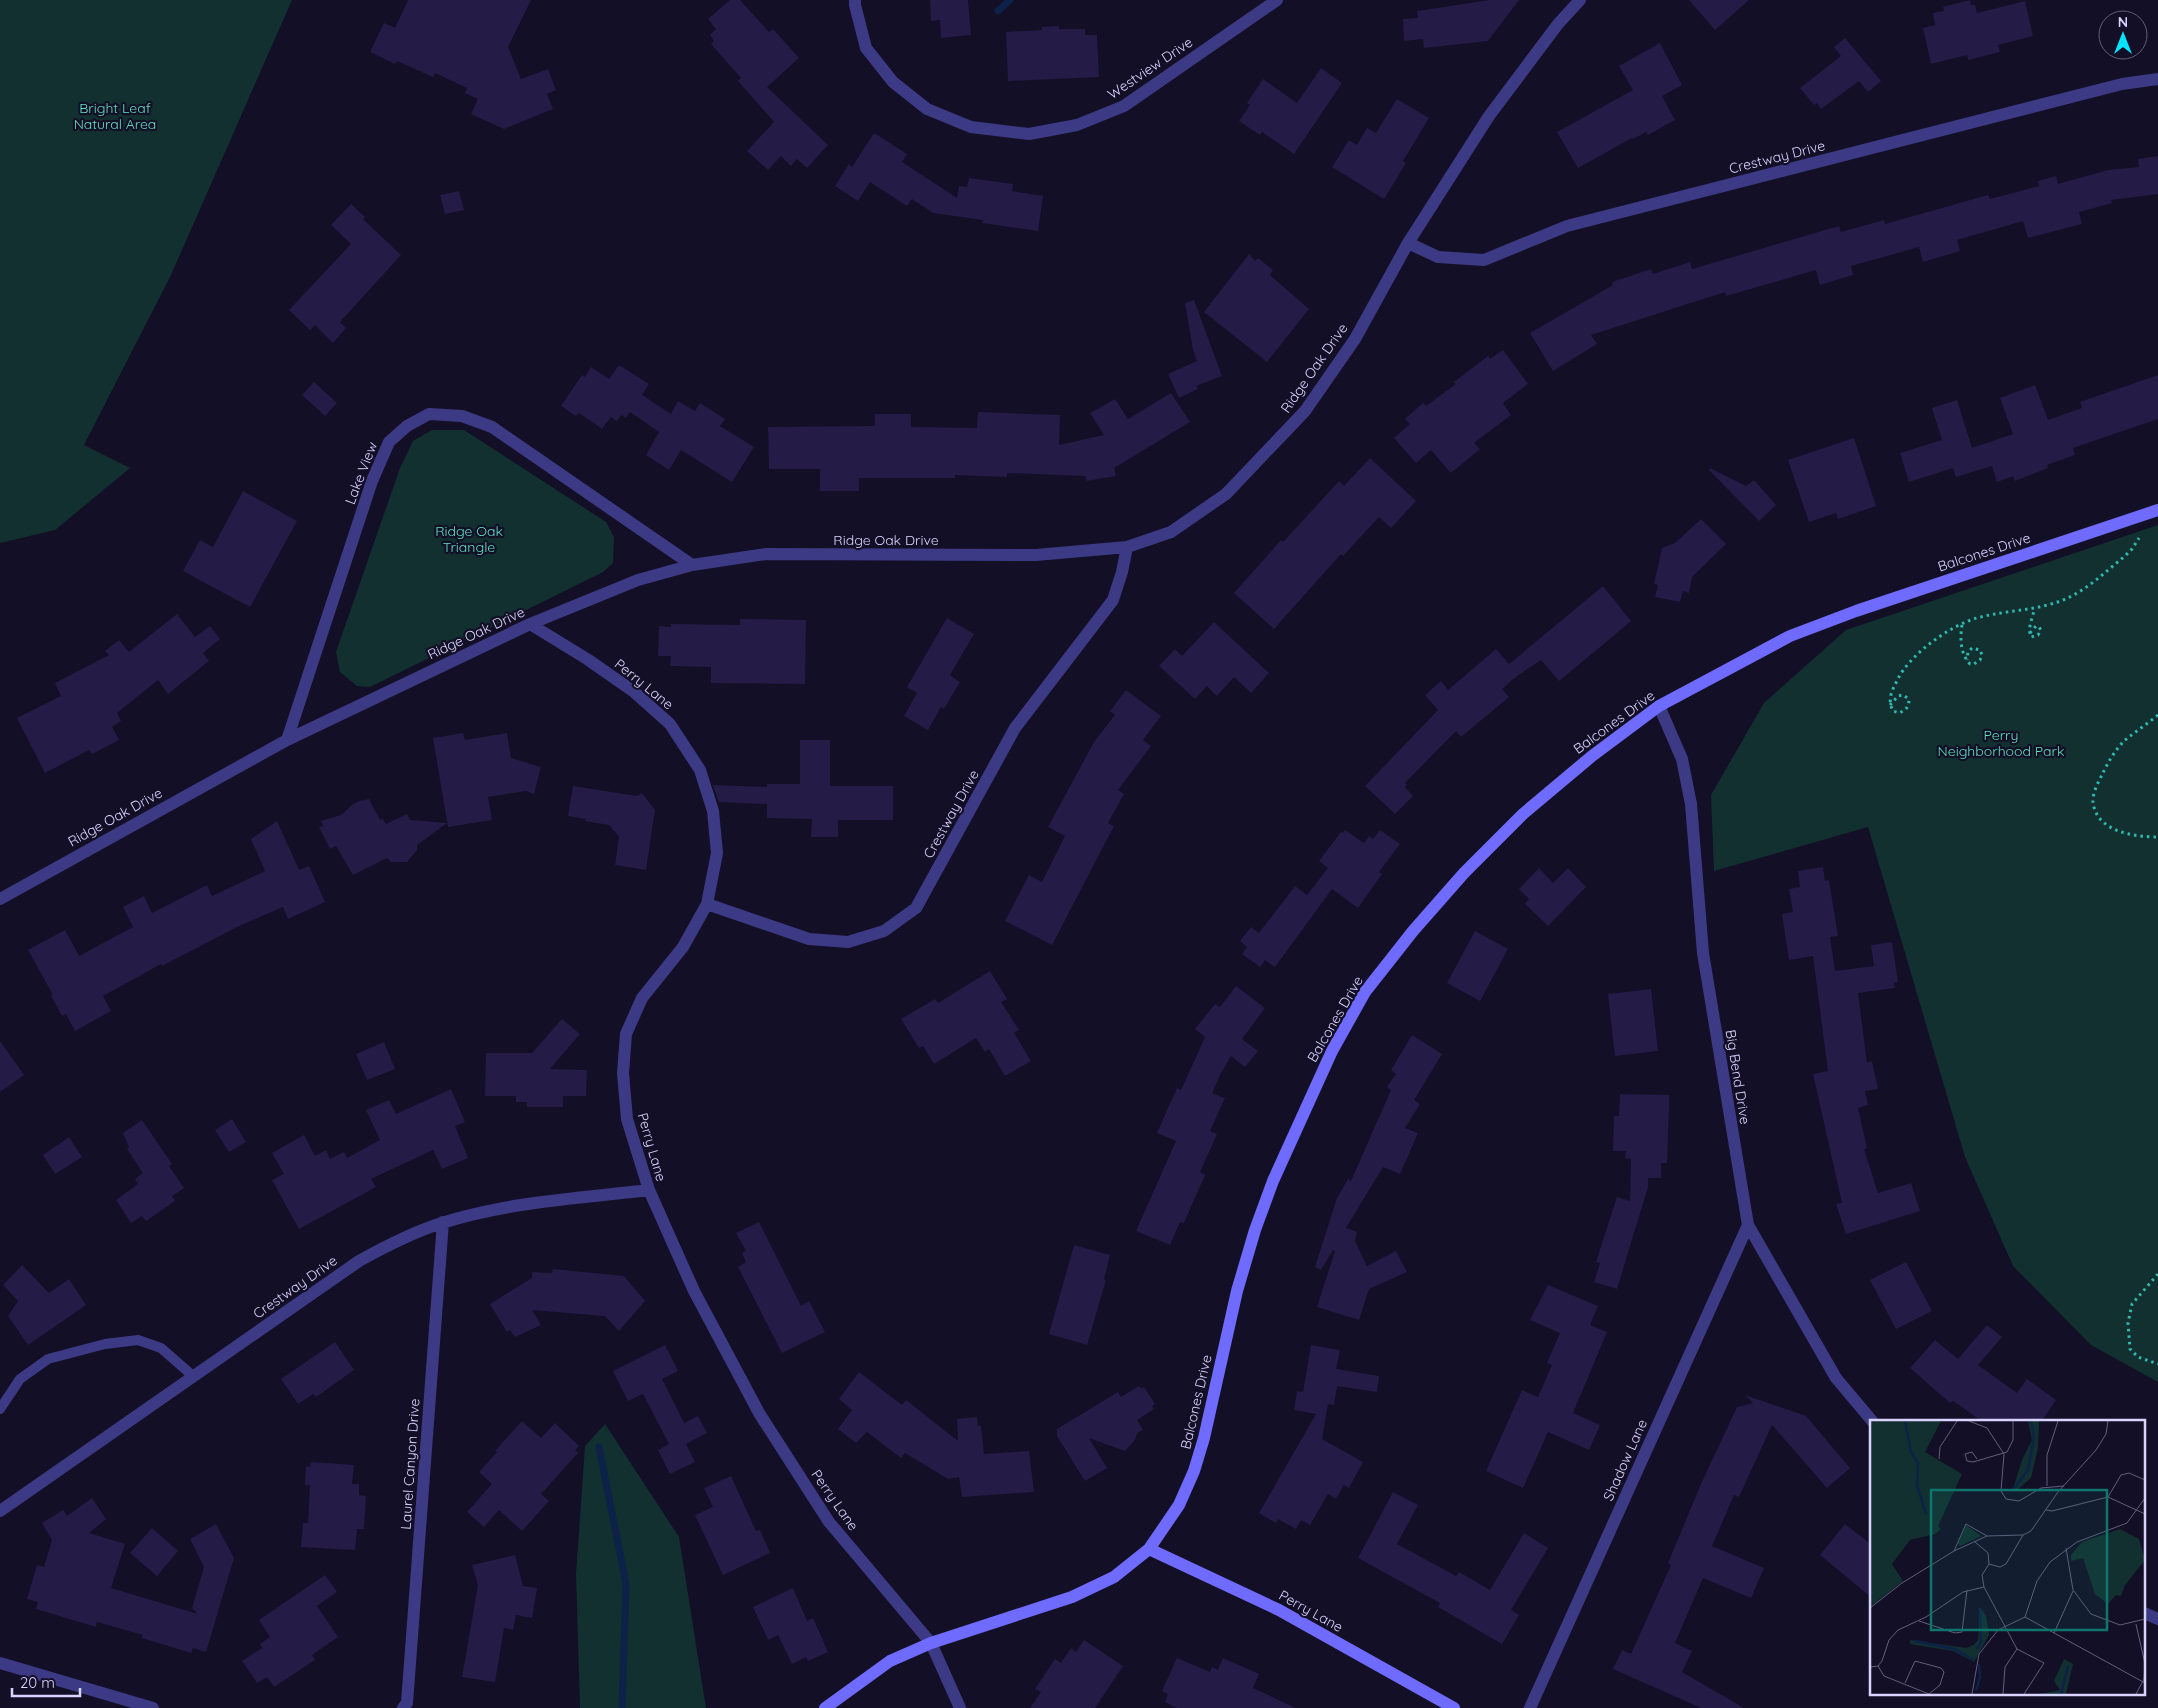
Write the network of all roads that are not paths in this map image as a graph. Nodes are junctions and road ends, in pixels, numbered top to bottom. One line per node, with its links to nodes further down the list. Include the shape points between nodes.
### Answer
1 (855, 0): 2 (street, Westview Drive, via 866,48 893,82 927,109 971,127 1029,134 1078,125 1124,106)
2 (1277, 0)
3 (1580, 0): 5 (street, Ridge Oak Drive, via 1489,116)
4 (2158, 79): 5 (street, Crestway Drive, via 2122,84 1567,226 1484,260 1438,257)
5 (1408, 242): 7 (street, Ridge Oak Drive, via 1355,339 1305,411 1226,494 1171,532)
6 (2158, 510): 10 (street, Balcones Drive, via 1856,610 1790,636)
7 (1127, 547): 8 (street, Ridge Oak Drive, via 1036,555 766,554); 13 (street, Crestway Drive, via 1113,600 1015,728 916,908 884,931 848,942 809,939)
8 (692, 565): 9 (street, Ridge Oak Drive, via 638,580); 11 (street, Lake View, via 492,427 462,416 429,414 407,426 385,450)
9 (530, 624): 11 (street, Ridge Oak Drive); 13 (street, Perry Lane, via 633,691 670,724 700,770 713,811 717,853)
10 (1659, 706): 16 (street, Big Bend Drive, via 1682,760 1691,804 1703,953); 21 (street, Balcones Drive, via 1592,756 1523,814 1464,873 1365,992 1332,1051 1273,1181 1237,1291 1194,1471 1179,1505)
11 (287, 740): 12 (street, Ridge Oak Drive)
12 (0, 899)
13 (707, 904): 14 (street, Perry Lane, via 683,947 642,998 626,1034 622,1073 627,1118)
14 (649, 1190): 15 (street, Crestway Drive, via 502,1208); 24 (street, Perry Lane, via 694,1291 759,1413 830,1522)
15 (443, 1222): 17 (street, Crestway Drive, via 398,1240 359,1261); 27 (street, Laurel Canyon Drive, via 407,1703)
16 (1748, 1225): 19 (street, Big Bend Drive, via 1836,1378); 31 (street, Shadow Lane)
17 (193, 1376): 18 (lane, via 162,1348 138,1340 105,1344 48,1359 20,1380); 20 (street, Crestway Drive)
18 (0, 1409)
19 (1871, 1420)
20 (0, 1511)
21 (1149, 1549): 24 (street, Balcones Drive, via 1114,1577 1072,1597); 30 (street, Perry Lane, via 1279,1610)
22 (2146, 1614): 23 (street)
23 (2158, 1619)
24 (931, 1643): 28 (street, Balcones Drive, via 887,1663); 29 (street, Perry Lane)
25 (0, 1663): 26 (street)
26 (153, 1708)
27 (404, 1708)
28 (825, 1708)
29 (960, 1708)
30 (1454, 1708)
31 (1530, 1708)

